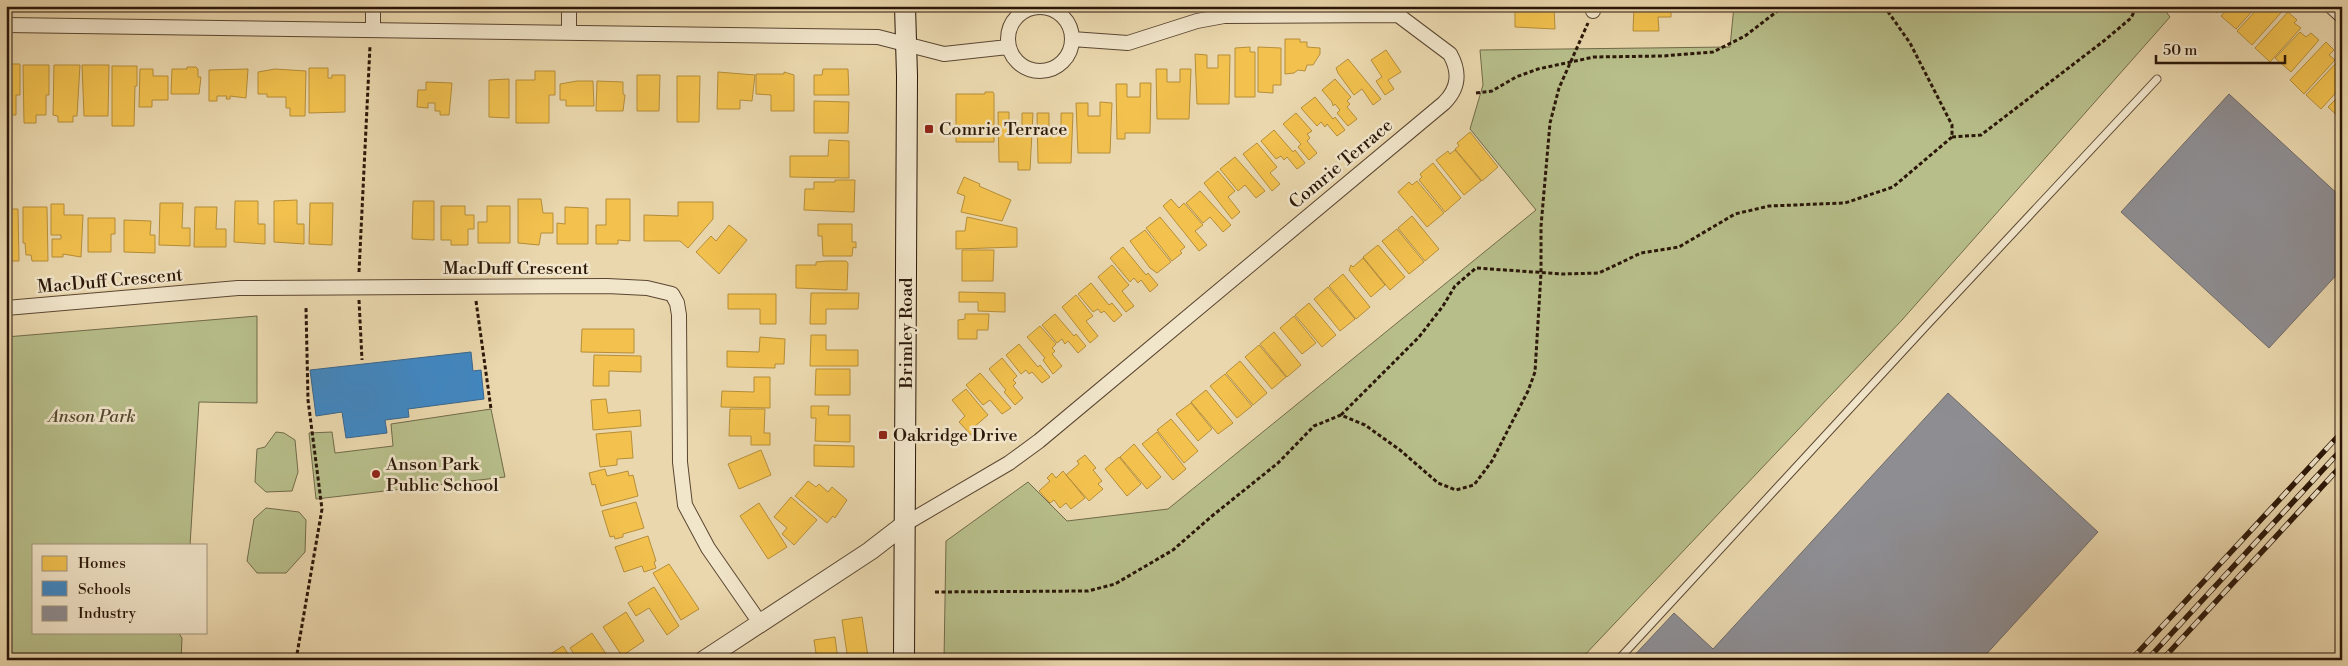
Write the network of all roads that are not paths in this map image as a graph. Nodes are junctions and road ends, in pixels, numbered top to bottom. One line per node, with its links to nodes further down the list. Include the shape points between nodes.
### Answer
1 (373, 6): 7 (street)
2 (569, 6): 8 (street)
3 (905, 6): 10 (main road, Brimley Road)
4 (2331, 6): 5 (street)
5 (2342, 16)
6 (6, 25): 7 (street)
7 (373, 29): 8 (street)
8 (569, 33): 10 (street, via 878,37)
9 (1072, 39): 11 (street, via 1064,61 1043,72 1021,66 1012,58); 11 (street, via 1064,17 1054,9 1042,6 1019,14 1011,23 1007,34); 14 (street, Comrie Terrace, via 1128,43 1197,20 1224,16 1398,15 1450,54 1457,77 1454,91 1444,103 1040,441 1009,463)
10 (906, 45): 11 (street, via 944,54); 14 (main road, Brimley Road)
11 (1008, 47)
12 (2158, 79): 18 (lane)
13 (6, 308): 15 (street, MacDuff Crescent, via 238,288 607,286 647,288 672,294 679,315 680,462 685,505 705,542)
14 (904, 524): 15 (street, via 870,551); 17 (main road, Brimley Road)
15 (760, 623): 16 (street)
16 (704, 660)
17 (904, 660)
18 (1618, 660)

